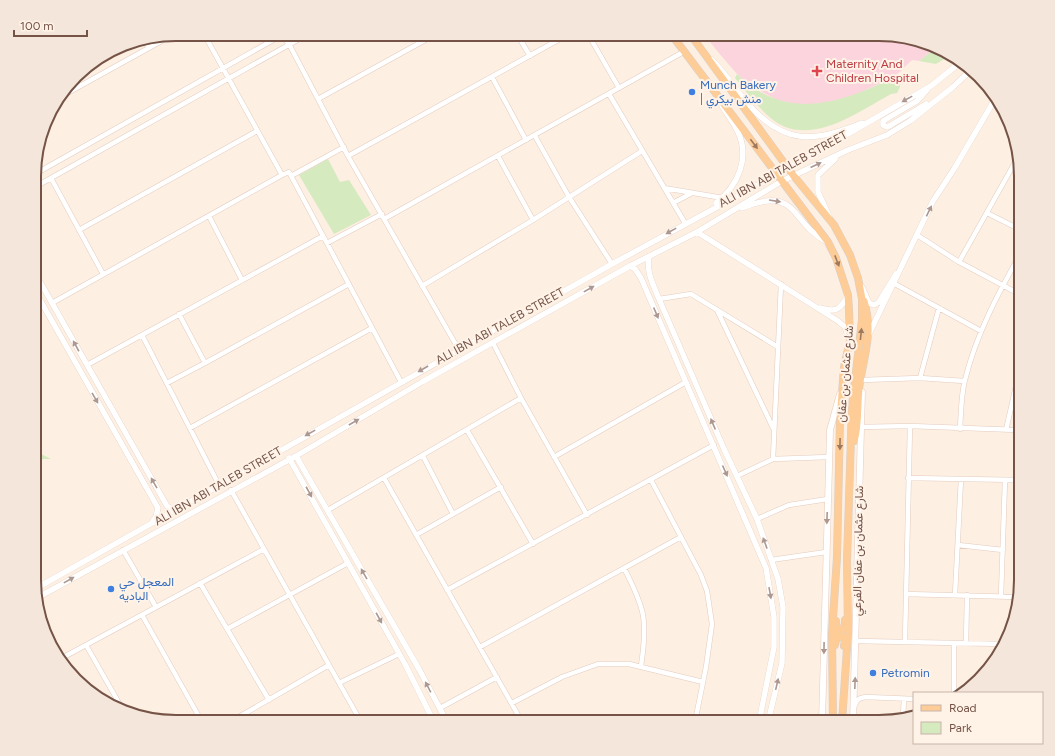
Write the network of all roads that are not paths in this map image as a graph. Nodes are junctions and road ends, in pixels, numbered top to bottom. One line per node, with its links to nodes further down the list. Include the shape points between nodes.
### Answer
1 (208, 41): 19 (street)
2 (271, 41): 19 (street)
3 (287, 41): 12 (street)
4 (295, 41): 12 (street)
5 (423, 41): 28 (street)
6 (521, 41): 17 (street)
7 (556, 41): 17 (street)
8 (592, 41): 25 (street)
9 (677, 41): 15 (main road, شارع عثمان بن عفان)
10 (696, 41): 16 (main road, شارع عثمان بن عفان)
11 (159, 42): 14 (street)
12 (289, 44): 21 (street); 28 (street)
13 (147, 45): 14 (street)
14 (149, 48): 26 (street)
15 (685, 51): 25 (street); 43 (main road, شارع عثمان بن عفان, one-way to 43); 52 (street, via 710,85 738,130 741,141 741,169 736,182)
16 (706, 54): 30 (street, via 765,121 798,137 818,137 840,132); 40 (main road, شارع عثمان بن عفان)
17 (530, 56): 22 (street)
18 (956, 66): 23 (street, ALI IBN ABI TALEB STREET)
19 (223, 68): 21 (street); 41 (street)
20 (967, 74): 24 (street)
21 (228, 78): 31 (street); 46 (street)
22 (492, 78): 33 (street); 37 (street)
23 (931, 86): 24 (street, via 917,100 883,121 883,124 887,127 891,125); 30 (street, ALI IBN ABI TALEB STREET, one-way to 30)
24 (953, 87): 35 (street, via 910,121 887,135)
25 (619, 88): 27 (street)
26 (72, 91)
27 (609, 94): 32 (street); 36 (street)
28 (318, 99): 34 (street)
29 (992, 103): 66 (street, one-way to 29)
30 (882, 114): 40 (street, ALI IBN ABI TALEB STREET)
31 (257, 131): 42 (street); 64 (street)
32 (535, 136): 33 (street); 51 (street)
33 (526, 140): 38 (street)
34 (344, 147): 37 (street); 45 (street)
35 (848, 150): 44 (street, one-way to 35); 62 (street, via 818,175 818,192)
36 (642, 151): 49 (street); 51 (street)
37 (348, 156): 56 (street)
38 (498, 156): 59 (street); 60 (street)
39 (1014, 165): 55 (street)
40 (789, 168): 43 (street, ALI IBN ABI TALEB STREET); 44 (main road, شارع عثمان بن عفان)
41 (41, 170)
42 (282, 175): 45 (street, via 289,172); 58 (street)
43 (777, 175): 47 (main road, شارع عثمان بن عفان); 54 (street, ALI IBN ABI TALEB STREET)
44 (793, 175): 47 (street); 62 (main road, شارع عثمان بن عفان)
45 (291, 176): 67 (street)
46 (51, 178): 48 (street); 64 (street)
47 (782, 181): 57 (street); 68 (main road, شارع عثمان بن عفان)
48 (41, 184)
49 (664, 188): 50 (street); 53 (street)
50 (692, 192): 52 (street); 53 (street)
51 (569, 197): 60 (street); 73 (street)
52 (723, 198): 54 (street)
53 (673, 203): 61 (street)
54 (707, 211): 61 (street, ALI IBN ABI TALEB STREET)
55 (987, 213): 63 (street); 72 (street)
56 (382, 214): 59 (street); 69 (street)
57 (725, 215): 65 (street, ALI IBN ABI TALEB STREET); 68 (street, one-way to 68, via 767,200 780,202 793,208 818,237)
58 (209, 216): 76 (street); 80 (street)
59 (384, 219): 86 (street)
60 (533, 220): 86 (street)
61 (685, 223): 73 (street, ALI IBN ABI TALEB STREET, one-way to 73)
62 (834, 225): 79 (main road, شارع عثمان بن عفان, via 850,255)
63 (1014, 226)
64 (79, 230): 76 (street)
65 (696, 232): 70 (street, ALI IBN ABI TALEB STREET); 83 (street)
66 (917, 235): 71 (street); 72 (street)
67 (323, 236): 69 (street); 80 (street)
68 (828, 242): 88 (main road, شارع عثمان بن عفان, one-way to 88)
69 (327, 243): 82 (street)
70 (649, 256): 75 (street, ALI IBN ABI TALEB STREET); 77 (street)
71 (905, 259): 79 (street, via 879,302 874,305 869,303); 84 (street)
72 (959, 262): 85 (street)
73 (612, 264): 103 (street, ALI IBN ABI TALEB STREET)
74 (1014, 265): 85 (street)
75 (630, 266): 78 (street); 101 (street, ALI IBN ABI TALEB STREET, one-way to 75)
76 (103, 274): 91 (street)
77 (649, 274): 78 (street, via 644,274); 89 (street)
78 (641, 278): 110 (street, one-way to 110)
79 (858, 278): 98 (main road, via 868,315); 124 (main road, شارع عثمان بن عفان, one-way to 79, via 853,386 861,335 862,300)
80 (242, 280): 95 (street)
81 (41, 284): 91 (street)
82 (349, 284): 96 (street); 104 (street)
83 (781, 284): 92 (street); 102 (street)
84 (895, 284): 93 (street); 98 (street)
85 (1002, 285): 87 (street); 97 (street)
86 (422, 286): 103 (street)
87 (1014, 291)
88 (848, 295): 92 (street, via 841,307 834,310); 100 (main road, شارع عثمان بن عفان)
89 (659, 299): 94 (street, via 691,294); 131 (street, one-way to 89)
90 (41, 302): 147 (street, one-way to 147, via 158,508)
91 (52, 303): 105 (street, one-way to 91)
92 (811, 305): 100 (street, via 845,327)
93 (939, 308): 97 (street); 106 (street)
94 (717, 310): 102 (street); 122 (street)
95 (180, 314): 99 (street); 104 (street)
96 (372, 328): 109 (street); 117 (street)
97 (981, 331): 108 (street)
98 (869, 334): 107 (main road)
99 (142, 335): 105 (street); 111 (street)
100 (850, 340): 112 (main road, شارع عثمان بن عفان)
101 (493, 343): 114 (street); 125 (street, ALI IBN ABI TALEB STREET, one-way to 101)
102 (778, 347): 122 (street)
103 (459, 350): 109 (street, ALI IBN ABI TALEB STREET, one-way to 109)
104 (205, 363): 111 (street)
105 (87, 365): 142 (street, one-way to 105, via 172,509 167,506)
106 (920, 378): 107 (street); 108 (street)
107 (862, 380): 116 (main road, شارع عثمان بن عفان الفرعي); 124 (main road, via 857,430)
108 (964, 381): 118 (street)
109 (401, 382): 138 (street, ALI IBN ABI TALEB STREET, one-way to 138)
110 (686, 382): 123 (street); 127 (street)
111 (167, 383): 117 (street)
112 (843, 383): 128 (main road, via 830,430); 156 (main road, شارع عثمان بن عفان, one-way to 156)
113 (1014, 395): 120 (street)
114 (521, 398): 119 (street); 127 (street)
115 (910, 426): 116 (street); 118 (street); 133 (street)
116 (861, 427): 174 (main road, شارع عثمان بن عفان الفرعي)
117 (190, 428): 138 (street)
118 (960, 429): 120 (street)
119 (467, 430): 126 (street); 139 (street)
120 (1006, 430): 121 (street)
121 (1014, 430)
122 (774, 431): 130 (street)
123 (714, 445): 135 (street); 206 (street, one-way to 206, via 766,568 774,617 774,647)
124 (851, 451): 158 (main road, شارع عثمان بن عفان)
125 (296, 456): 129 (street, ALI IBN ABI TALEB STREET); 143 (street)
126 (423, 456): 132 (street); 144 (street)
127 (554, 457): 145 (street)
128 (829, 457): 130 (street); 141 (main road)
129 (289, 458): 140 (street, ALI IBN ABI TALEB STREET); 159 (street, one-way to 159)
130 (773, 459): 131 (street)
131 (737, 476): 146 (street)
132 (384, 478): 143 (street); 148 (street)
133 (908, 478): 134 (street); 165 (street)
134 (961, 479): 136 (street); 151 (street)
135 (651, 480): 145 (street); 149 (street)
136 (1005, 480): 137 (street); 154 (street)
137 (1014, 480)
138 (219, 485): 142 (street, ALI IBN ABI TALEB STREET)
139 (501, 487): 144 (street); 150 (street)
140 (231, 490): 152 (street); 153 (street, ALI IBN ABI TALEB STREET)
141 (828, 499): 146 (street, via 789,505); 155 (main road, one-way to 155)
142 (179, 508): 147 (street, ALI IBN ABI TALEB STREET)
143 (328, 510): 196 (street, one-way to 143)
144 (453, 514): 148 (street)
145 (587, 515): 150 (street)
146 (757, 519): 157 (street, one-way to 146)
147 (153, 522): 162 (street, ALI IBN ABI TALEB STREET)
148 (416, 535): 163 (street)
149 (681, 537): 160 (street); 186 (street, via 707,591 712,624)
150 (533, 544): 163 (street)
151 (958, 545): 154 (street); 167 (street)
152 (264, 549): 161 (street); 164 (street)
153 (123, 550): 166 (street, ALI IBN ABI TALEB STREET, one-way to 153); 171 (street)
154 (1003, 550): 169 (street)
155 (826, 552): 157 (street); 208 (main road, one-way to 208)
156 (838, 557): 158 (main road, via 836,624 837,630 840,631 846,626); 195 (main road, شارع عثمان بن عفان, via 832,633)
157 (771, 560): 207 (street, one-way to 157, via 782,663 783,626 783,607 778,579)
158 (847, 560): 189 (main road, شارع عثمان بن عفان, via 848,633)
159 (348, 563): 164 (street); 181 (street, one-way to 181)
160 (624, 568): 180 (street); 184 (street, via 640,600 644,616)
161 (200, 583): 171 (street); 173 (street)
162 (41, 586)
163 (447, 590): 180 (street)
164 (289, 594): 173 (street); 183 (street)
165 (906, 594): 167 (street); 175 (street)
166 (42, 595)
167 (955, 595): 168 (street)
168 (967, 595): 169 (street); 177 (street)
169 (1001, 596): 170 (street)
170 (1013, 597)
171 (156, 607): 172 (street)
172 (142, 615): 179 (street); 199 (street)
173 (227, 629): 192 (street)
174 (856, 641): 175 (street); 197 (main road, شارع عثمان بن عفان الفرعي, one-way to 174)
175 (905, 641): 176 (street)
176 (954, 642): 177 (street); 188 (street)
177 (966, 643): 178 (street)
178 (998, 644)
179 (86, 645): 182 (street); 193 (street)
180 (480, 647): 185 (street)
181 (399, 654): 187 (street); 202 (street)
182 (65, 656)
183 (329, 666): 187 (street); 192 (street)
184 (641, 666): 186 (street); 194 (street, via 598,664 562,677)
185 (497, 677): 194 (street); 196 (street)
186 (703, 682): 205 (street)
187 (339, 683): 201 (street)
188 (954, 692)
189 (843, 694): 195 (main road, via 845,640 839,635 835,641); 210 (main road, شارع عثمان بن عفان)
190 (904, 699): 191 (street); 197 (street, via 860,698 856,700); 198 (street)
191 (913, 699)
192 (269, 700): 200 (street)
193 (117, 702)
194 (512, 703): 204 (street)
195 (833, 705): 209 (main road, شارع عثمان بن عفان)
196 (440, 708): 203 (street)
197 (854, 713)
198 (903, 713)
199 (198, 715)
200 (242, 715)
201 (357, 715)
202 (430, 715)
203 (444, 715)
204 (518, 715)
205 (696, 715)
206 (760, 715)
207 (770, 715)
208 (823, 715)
209 (833, 715)
210 (843, 715)

